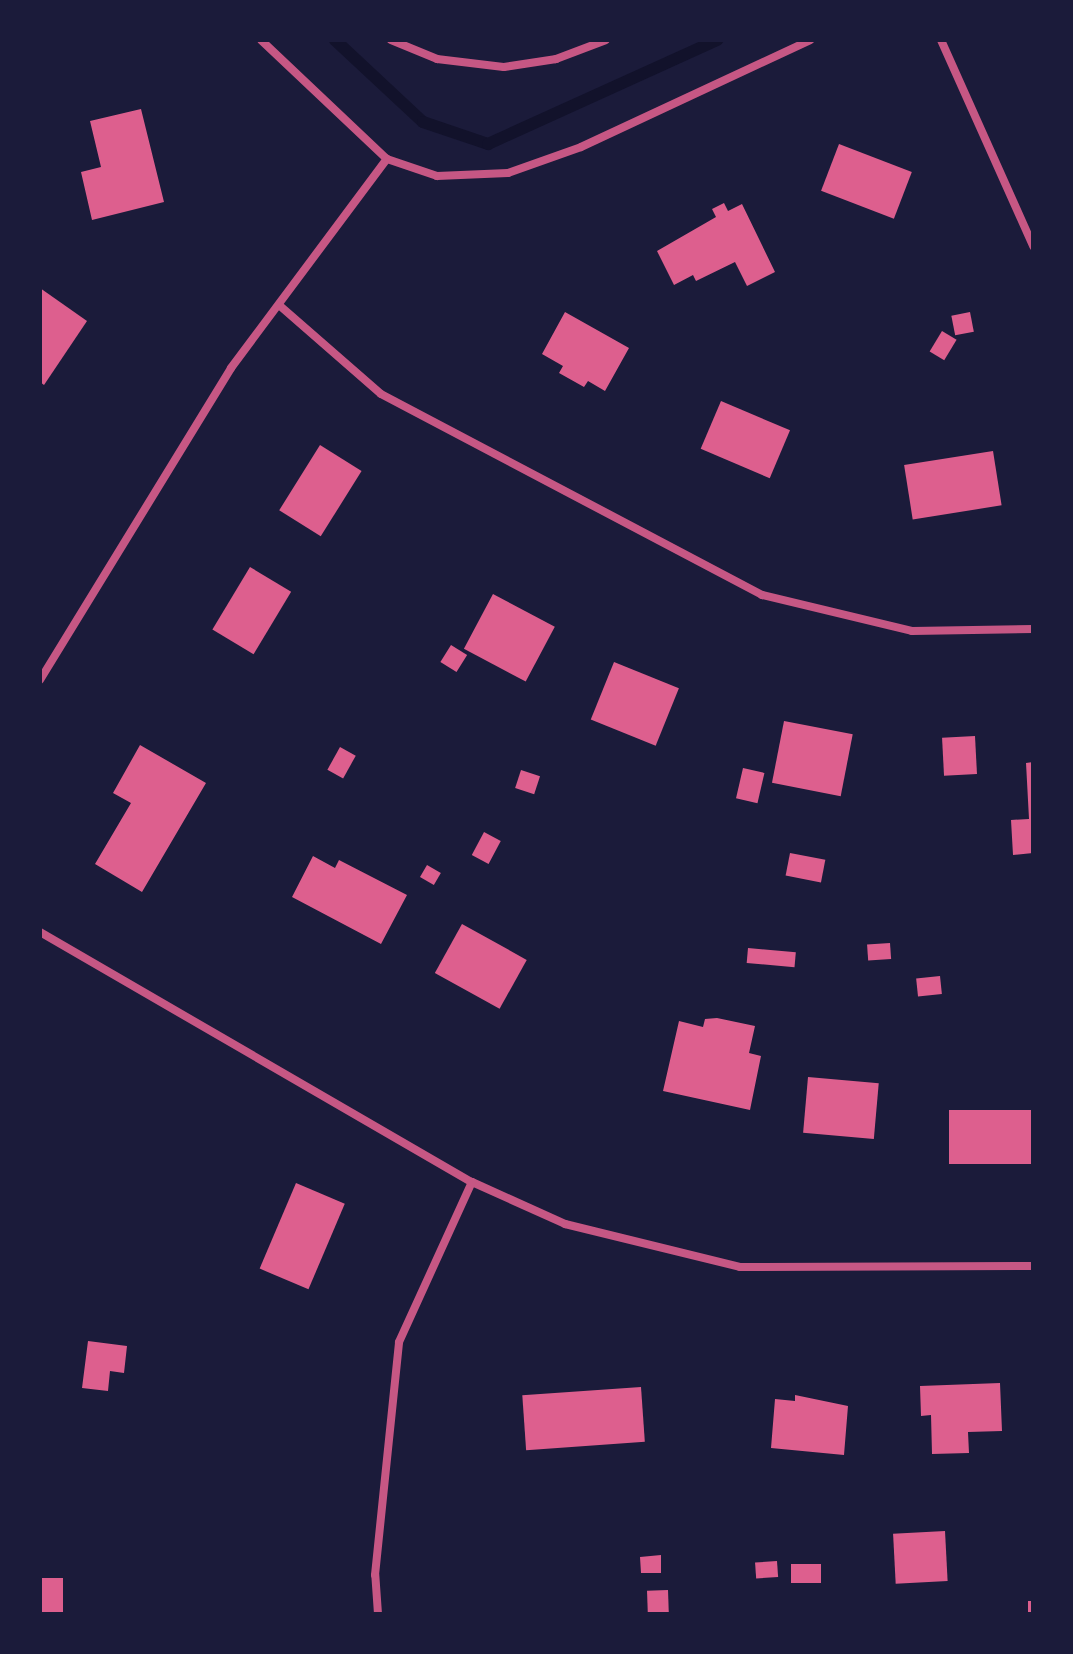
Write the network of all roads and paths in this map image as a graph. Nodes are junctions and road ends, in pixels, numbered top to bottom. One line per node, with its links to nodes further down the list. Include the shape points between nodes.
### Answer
1 (261, 40): 6 (street)
2 (391, 40): 3 (street, via 437,59 504,67 556,59)
3 (606, 40)
4 (810, 40): 6 (street, via 581,147 508,173 437,176)
5 (941, 40): 7 (street)
6 (387, 159): 8 (street)
7 (1033, 246)
8 (279, 305): 9 (street, via 381,394 762,595 912,631); 10 (street, via 231,368)
9 (1033, 629)
10 (40, 680)
11 (40, 932): 12 (street)
12 (472, 1182): 13 (street, via 565,1224 740,1267); 14 (street, via 399,1342 375,1575)
13 (1033, 1266)
14 (378, 1614)

